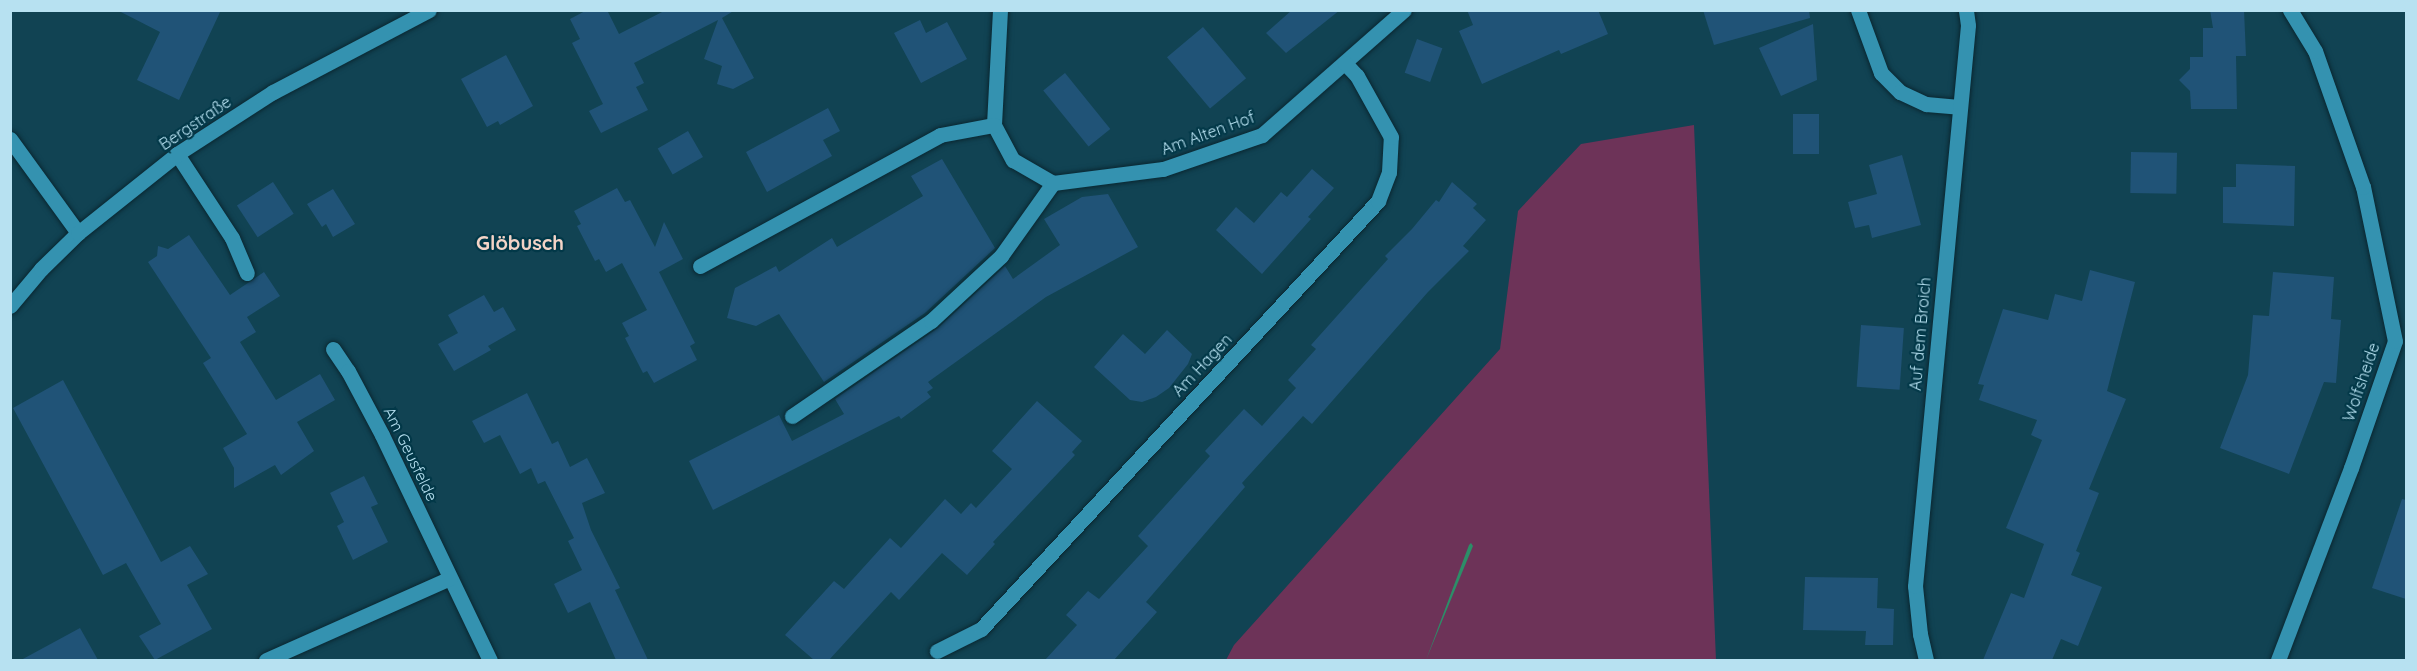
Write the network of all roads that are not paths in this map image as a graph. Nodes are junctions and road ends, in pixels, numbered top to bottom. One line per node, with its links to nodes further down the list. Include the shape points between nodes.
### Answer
1 (429, 10): 11 (street, Bergstraße, via 273,92)
2 (1000, 10): 9 (street)
3 (1404, 10): 7 (street, Am Alten Hof)
4 (1858, 10): 8 (street, via 1881,73 1900,92 1926,104)
5 (1966, 10): 8 (street, Auf dem Broich, via 1968,25)
6 (2290, 10): 24 (street, Wolfsheide, via 2315,51 2363,188 2395,340 2351,468)
7 (1345, 63): 12 (street, Am Alten Hof, via 1262,135 1163,169); 20 (street, Am Hagen, via 1357,76 1391,137 1389,172 1378,201 981,629)
8 (1959, 107): 23 (street, Auf dem Broich, via 1915,586)
9 (994, 125): 12 (street, via 1013,160); 14 (street, via 940,135)
10 (10, 139): 13 (street)
11 (177, 154): 13 (street, Bergstraße); 15 (street, via 232,238)
12 (1053, 183): 18 (street, via 1001,256 931,321)
13 (78, 233): 16 (street, Bergstraße)
14 (700, 266)
15 (247, 273)
16 (10, 306)
17 (333, 350): 19 (street, Am Geusfelde, via 348,370 382,435)
18 (792, 416)
19 (450, 578): 21 (street); 22 (street, Am Geusfelde)
20 (937, 651)
21 (266, 660)
22 (490, 660)
23 (1926, 660)
24 (2277, 660)

